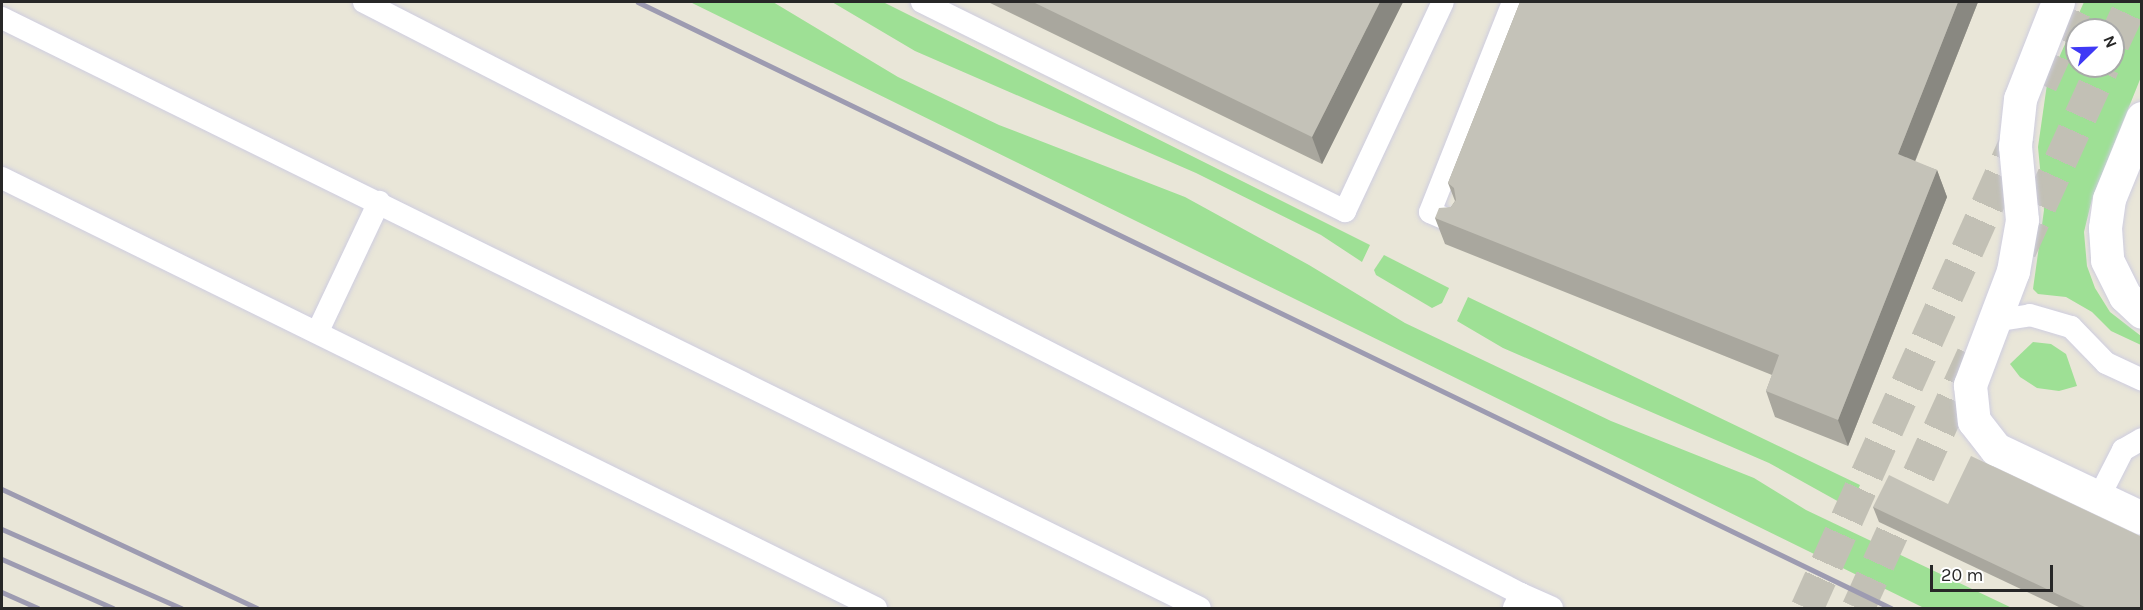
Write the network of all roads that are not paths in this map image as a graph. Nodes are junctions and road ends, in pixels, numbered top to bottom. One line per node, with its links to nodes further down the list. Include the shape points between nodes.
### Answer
1 (364, 2): 18 (lane)
2 (922, 2): 3 (lane, via 1345,211)
3 (1443, 2)
4 (1513, 2): 10 (lane, via 1430,213)
5 (2058, 2): 12 (street, via 2020,99 2015,146 2022,220 2013,271)
6 (2, 18): 9 (lane)
7 (2138, 139): 11 (street, via 2109,199 2105,228 2107,260 2125,296)
8 (2, 178): 13 (lane)
9 (379, 202): 13 (lane); 20 (lane)
10 (1453, 222)
11 (2142, 312)
12 (1994, 321): 14 (lane, via 2030,315 2071,327 2106,363); 16 (street, via 1970,385 1974,422 1996,449)
13 (318, 331): 19 (lane)
14 (2142, 380)
15 (2142, 439): 16 (lane, via 2123,450)
16 (2099, 497): 17 (street)
17 (2142, 518)
18 (1517, 601): 21 (lane)
19 (876, 609)
20 (1200, 609)
21 (1552, 609)

